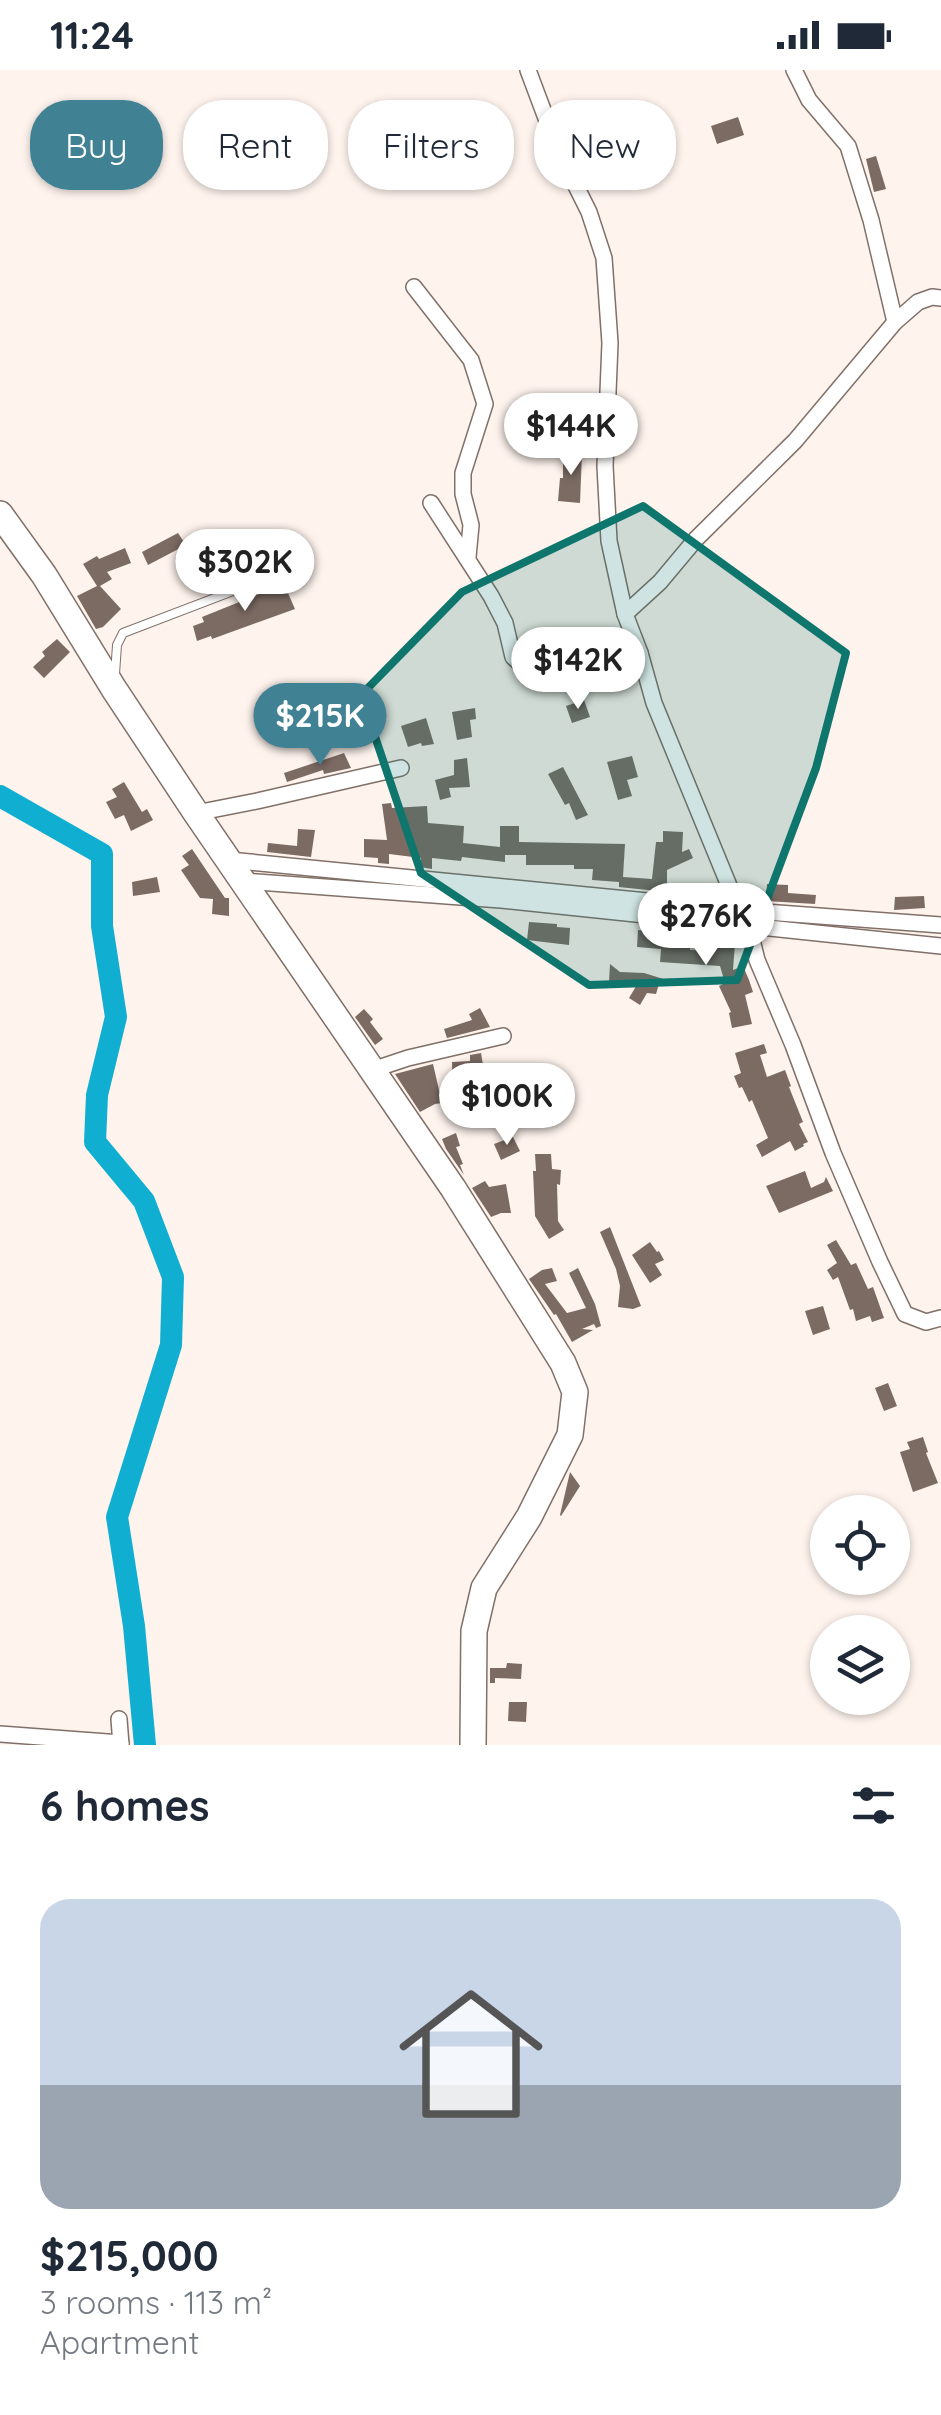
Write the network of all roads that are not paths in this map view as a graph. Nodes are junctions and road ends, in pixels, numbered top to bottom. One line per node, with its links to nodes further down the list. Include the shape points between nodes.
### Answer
1 (528, 70): 10 (street, via 604,258 609,542)
2 (794, 70): 5 (street, via 809,100 848,146)
3 (414, 287): 8 (street, via 471,360 485,404 463,474)
4 (941, 298): 5 (street, via 918,302)
5 (895, 322): 10 (street, via 794,441)
6 (432, 503): 8 (street)
7 (0, 514): 12 (main road)
8 (468, 557): 11 (street, via 504,622 513,657 536,676 564,679)
9 (275, 574): 12 (lane, via 123,633)
10 (626, 614): 11 (street)
11 (640, 653): 16 (street)
12 (114, 688): 14 (main road)
13 (401, 768): 14 (street)
14 (196, 812): 15 (main road)
15 (236, 870): 16 (street); 18 (street); 21 (main road)
16 (739, 910): 17 (street); 18 (street)
17 (941, 925)
18 (749, 928): 19 (street); 22 (street, via 880,1262 906,1314 926,1322)
19 (941, 946)
20 (502, 1036): 21 (street)
21 (372, 1070): 26 (main road, via 454,1188 575,1392 570,1435 484,1588 474,1631)
22 (941, 1318)
23 (119, 1719): 25 (street)
24 (0, 1734): 25 (street)
25 (121, 1744)
26 (472, 1745)

